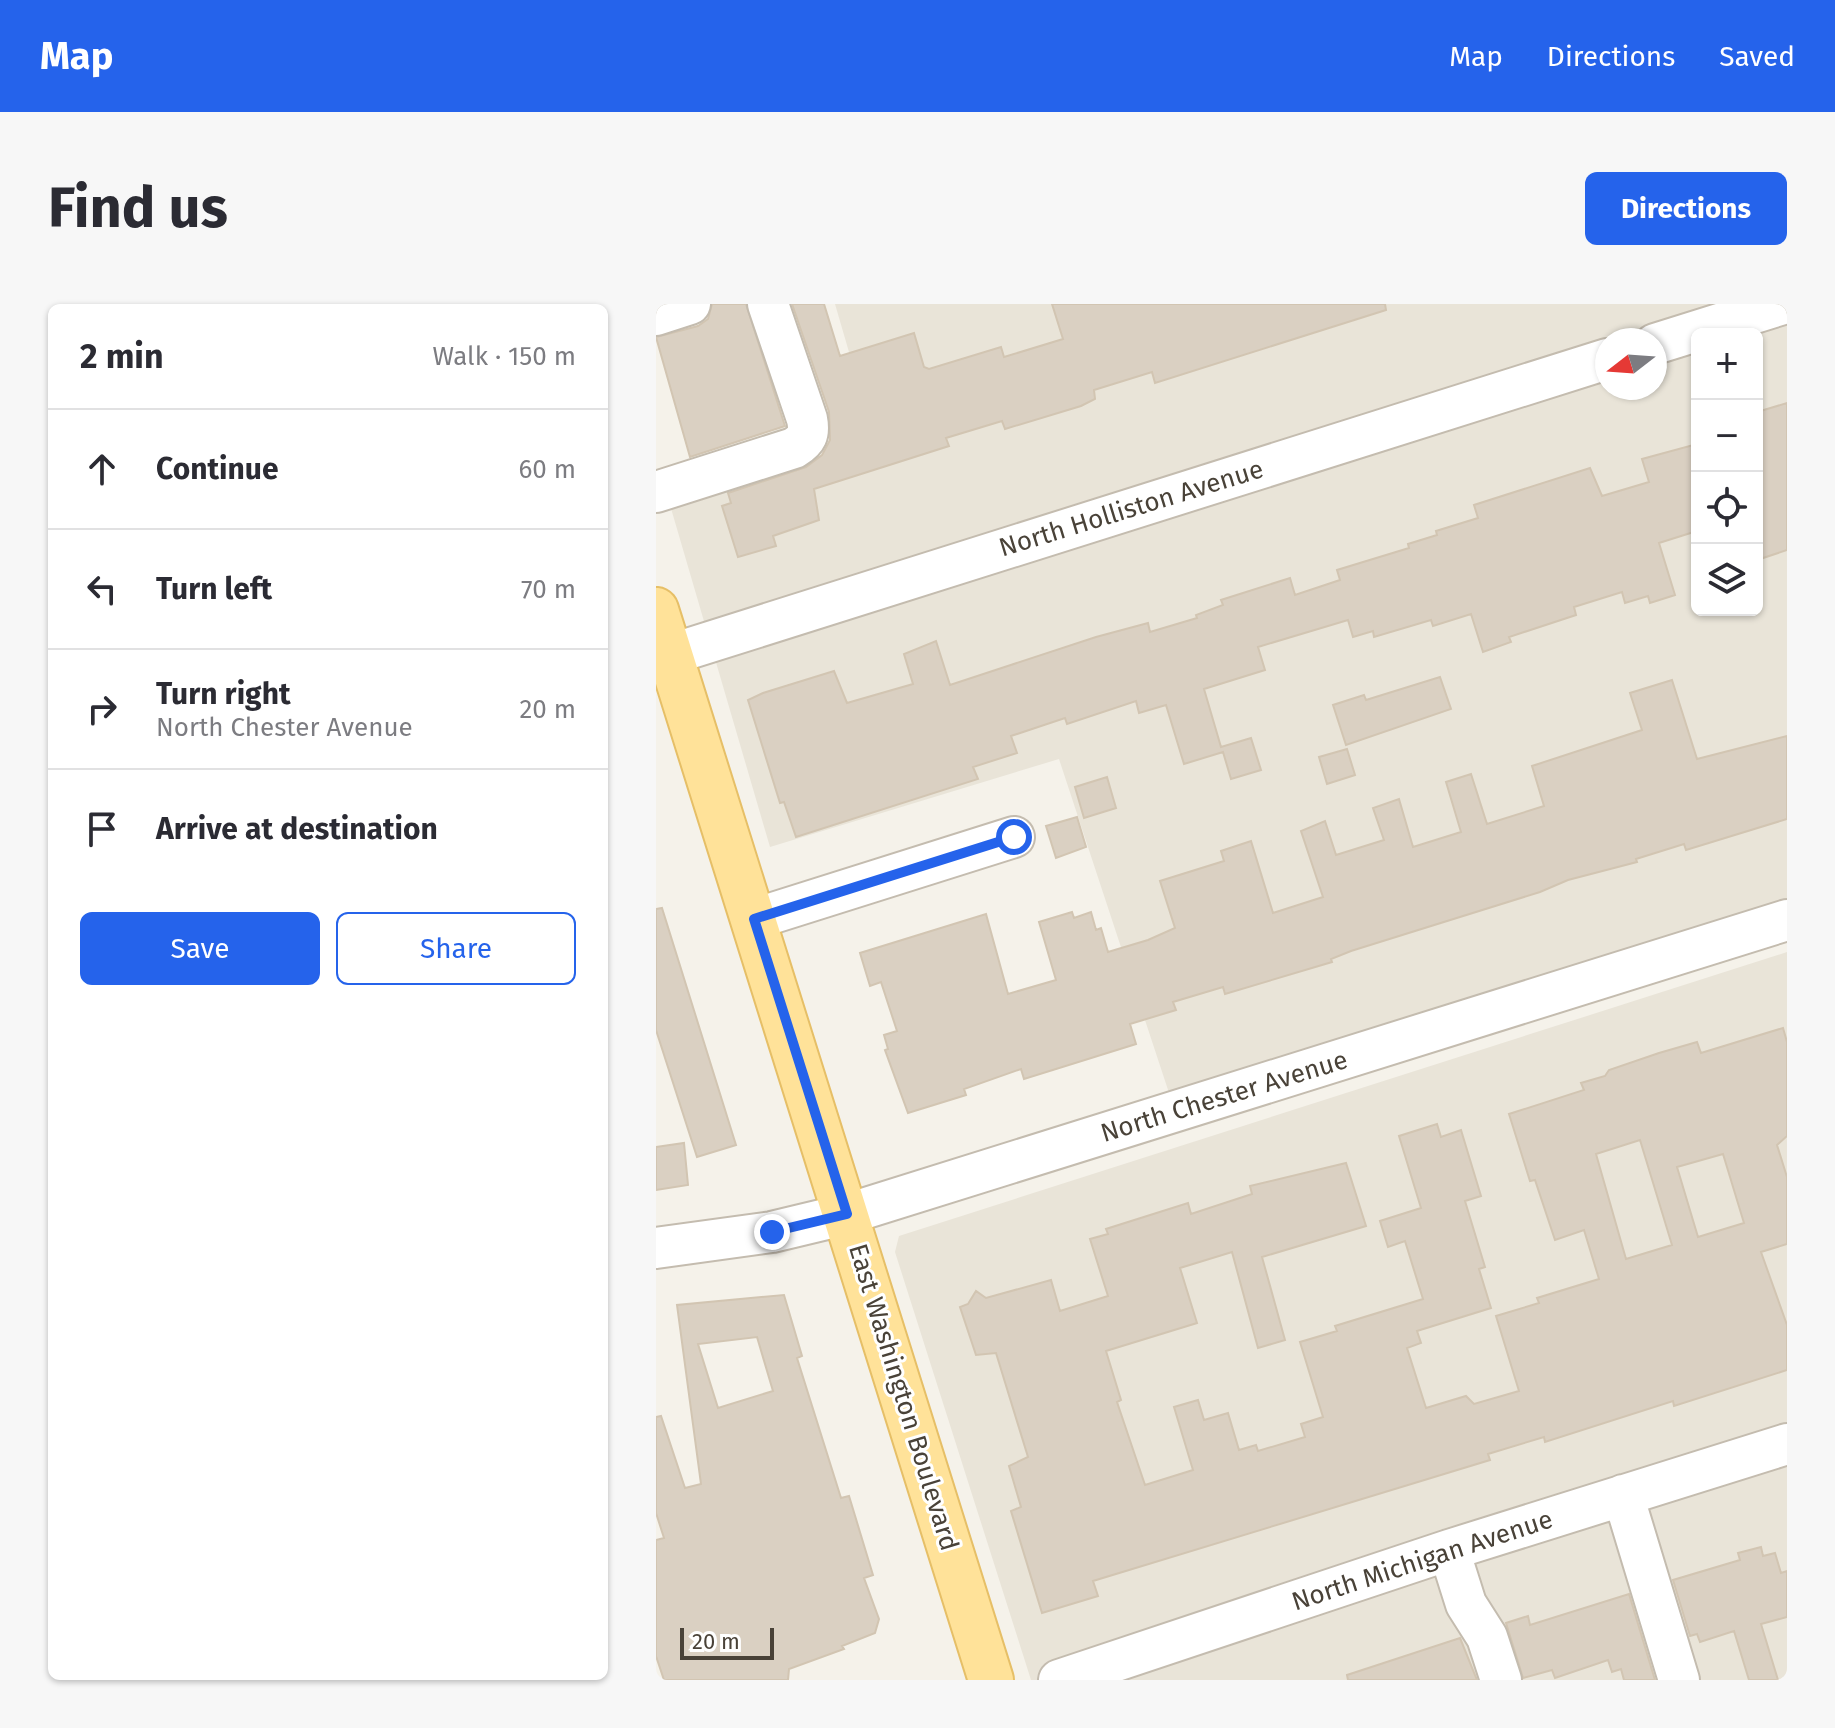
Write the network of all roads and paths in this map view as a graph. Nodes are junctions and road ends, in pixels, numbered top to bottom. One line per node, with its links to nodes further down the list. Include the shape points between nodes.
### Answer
1 (690, 304): 4 (street)
2 (768, 304): 7 (street, via 807,419 804,441)
3 (1783, 304): 5 (street)
4 (656, 315)
5 (1667, 340)
6 (1595, 363): 9 (street, North Holliston Avenue)
7 (656, 492)
8 (656, 610): 9 (main road, East Washington Boulevard)
9 (663, 656): 11 (main road, East Washington Boulevard)
10 (1014, 837): 11 (street)
11 (754, 919): 13 (main road, East Washington Boulevard)
12 (1787, 920): 13 (street, North Chester Avenue)
13 (847, 1214): 14 (street, North Chester Avenue, via 772,1232); 18 (main road, East Washington Boulevard)
14 (656, 1248)
15 (1787, 1444): 16 (street, North Michigan Avenue)
16 (1623, 1495): 17 (street, North Michigan Avenue); 21 (street)
17 (1449, 1550): 19 (street, North Michigan Avenue); 20 (street, via 1466,1604 1487,1637)
18 (991, 1680)
19 (1059, 1680)
20 (1501, 1680)
21 (1679, 1680)

